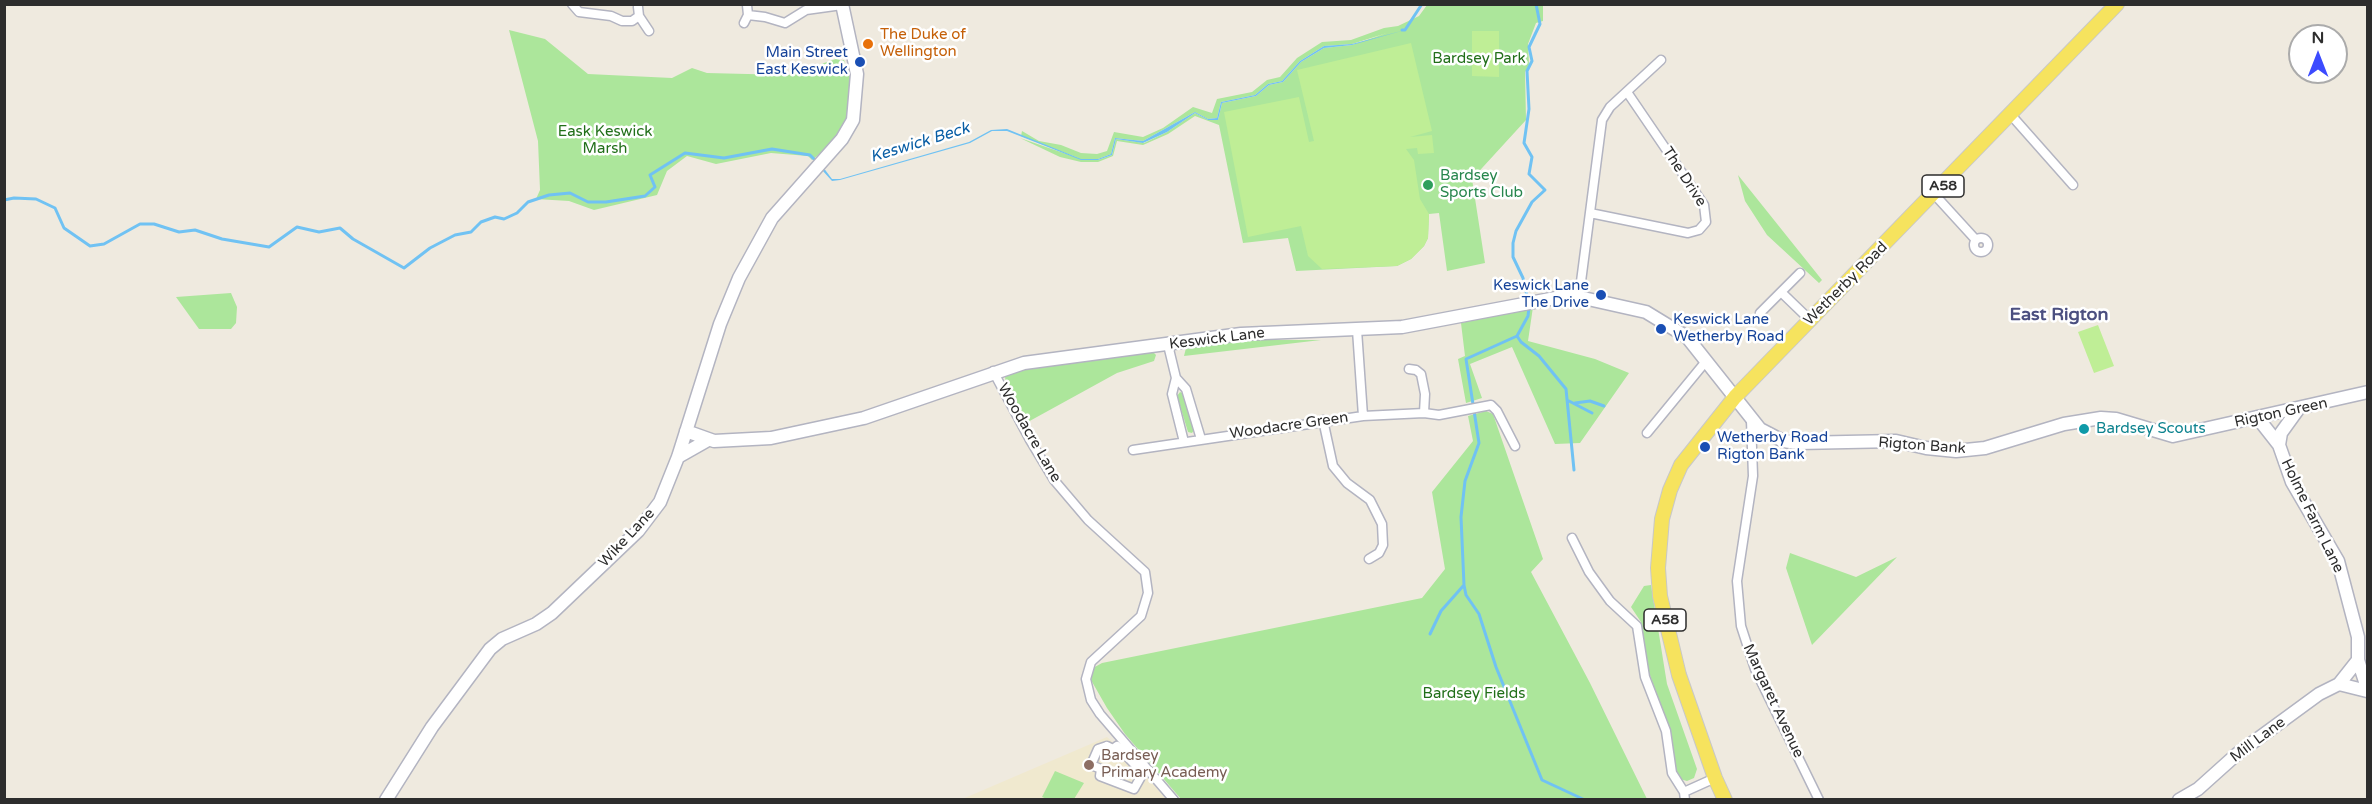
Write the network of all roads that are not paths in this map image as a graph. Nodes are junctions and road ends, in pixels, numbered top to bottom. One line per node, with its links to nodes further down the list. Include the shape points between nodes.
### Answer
1 (572, 4): 5 (street, via 579,12 622,21 632,21 638,12)
2 (2117, 4): 8 (main road, Wetherby Road / A58)
3 (747, 5): 4 (street, via 746,19 785,23 806,10)
4 (842, 5): 32 (street, Wike Lane, via 857,74 856,108 848,131 772,218 720,324)
5 (650, 31)
6 (1661, 60): 7 (street)
7 (1628, 92): 11 (street, via 1602,120); 11 (street, The Drive, via 1704,205 1706,222 1699,230 1688,233)
8 (2011, 115): 9 (street); 10 (main road, Wetherby Road / A58)
9 (2073, 185)
10 (1934, 194): 12 (street); 17 (main road, Wetherby Road / A58)
11 (1590, 213): 15 (street)
12 (1976, 240)
13 (1800, 273): 14 (street)
14 (1781, 292): 16 (street); 17 (street)
15 (1579, 297): 18 (street, Keswick Lane, via 1529,301 1420,324); 20 (street, Keswick Lane, via 1646,312 1687,337)
16 (1760, 313)
17 (1810, 320): 25 (main road, Wetherby Road / A58)
18 (1357, 330): 19 (street, Keswick Lane, via 1241,334); 28 (street, Woodacre Green)
19 (1168, 345): 22 (street, Keswick Lane, via 1024,363); 23 (street)
20 (1707, 360): 25 (street, Keswick Lane); 33 (street)
21 (1409, 369): 27 (street, via 1419,372 1422,378)
22 (993, 371): 36 (street, Keswick Lane, via 919,401 825,428 744,441); 52 (street, Woodacre Lane, via 1054,480 1094,526 1145,572 1149,593 1142,616 1091,662 1086,679 1100,714)
23 (1176, 378): 35 (street, via 1186,389); 37 (street, via 1172,394)
24 (2367, 392): 26 (street, Rigton Green)
25 (1735, 397): 31 (street, Rigton Bank); 48 (main road, Wetherby Road / A58, via 1682,465 1670,490 1659,542 1660,596 1678,675)
26 (2299, 408): 29 (street, Rigton Green); 39 (street, Holme Farm Lane, via 2281,433)
27 (1424, 413): 28 (street); 38 (street, via 1439,415 1479,406 1495,407)
28 (1363, 416): 30 (street, Woodacre Green)
29 (2257, 417): 34 (street, Rigton Green, via 2190,434); 39 (street, Holme Farm Lane)
30 (1323, 420): 35 (street, Woodacre Green); 43 (street, via 1333,466 1347,483 1370,500 1382,524 1383,545)
31 (1751, 420): 34 (street, Rigton Bank, via 1783,441 1896,441 1956,451 1985,448 2064,424 2101,418 2133,423); 54 (street, Margaret Avenue, via 1753,476 1737,581 1741,626 1755,669)
32 (686, 431): 36 (street, Keswick Lane); 41 (street, Wike Lane)
33 (1647, 433)
34 (2158, 433)
35 (1201, 439): 37 (street, Woodacre Green)
36 (708, 440): 41 (street)
37 (1184, 442): 40 (street, Woodacre Green)
38 (1515, 446)
39 (2279, 446): 44 (street, Holme Farm Lane, via 2292,482 2338,561 2358,637)
40 (1133, 450)
41 (678, 457): 51 (street, Wike Lane, via 660,502 638,531 552,613 502,639 480,660)
42 (1572, 538): 50 (street, via 1589,572 1610,601 1637,626 1645,676 1666,731 1672,774)
43 (1370, 559)
44 (2358, 660): 45 (street, Mill Lane); 46 (street, Holme Farm Lane)
45 (2340, 684): 46 (street); 49 (street, Mill Lane, via 2319,694 2236,754)
46 (2367, 692)
47 (1143, 774): 47 (street, via 1134,789 1100,776 1101,769 1092,765 1098,749 1117,746)
48 (1715, 778): 50 (street); 53 (main road, Wetherby Road / A58)
49 (2199, 794): 55 (street, Mill Lane)
50 (1685, 796)
51 (386, 800)
52 (1174, 800)
53 (1725, 800)
54 (1819, 800)
55 (2179, 800)

